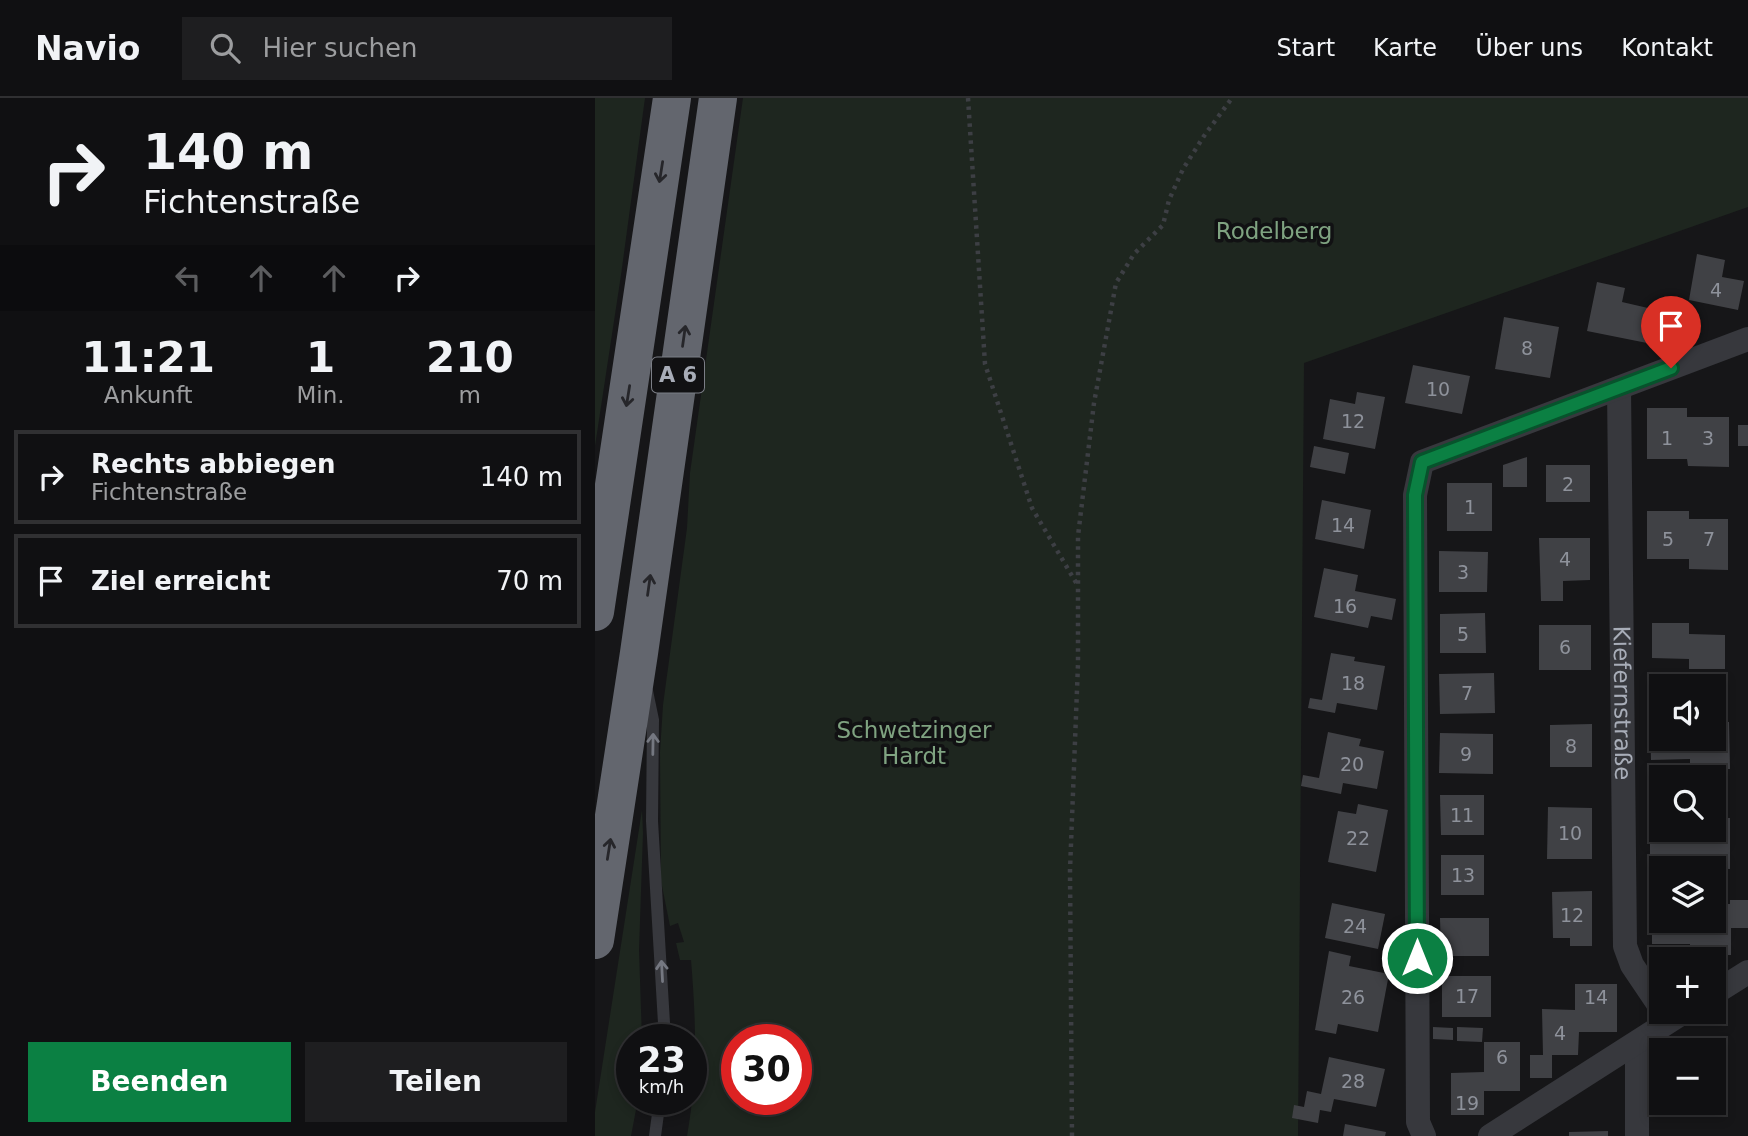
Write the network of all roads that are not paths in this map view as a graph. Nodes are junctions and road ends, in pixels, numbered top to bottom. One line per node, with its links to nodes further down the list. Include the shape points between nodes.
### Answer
1 (672, 98): 5 (highway, A 6, one-way to 5)
2 (718, 98): 6 (highway, A 6, one-way to 2)
3 (1748, 339): 4 (street)
4 (1619, 388): 10 (street, Kiefernstraße, via 1625,946); 16 (street, via 1422,462 1415,495 1417,1122)
5 (595, 612)
6 (639, 653): 7 (highway, A 6, one-way to 6); 11 (lane, one-way to 6, via 652,821 653,720)
7 (595, 940)
8 (1748, 972): 9 (street)
9 (1726, 985)
10 (1649, 987)
11 (664, 1024)
12 (1657, 1024): 13 (street)
13 (1637, 1043): 17 (street); 18 (street)
14 (658, 1115): 15 (lane)
15 (655, 1136)
16 (1424, 1136)
17 (1490, 1136)
18 (1637, 1136)

